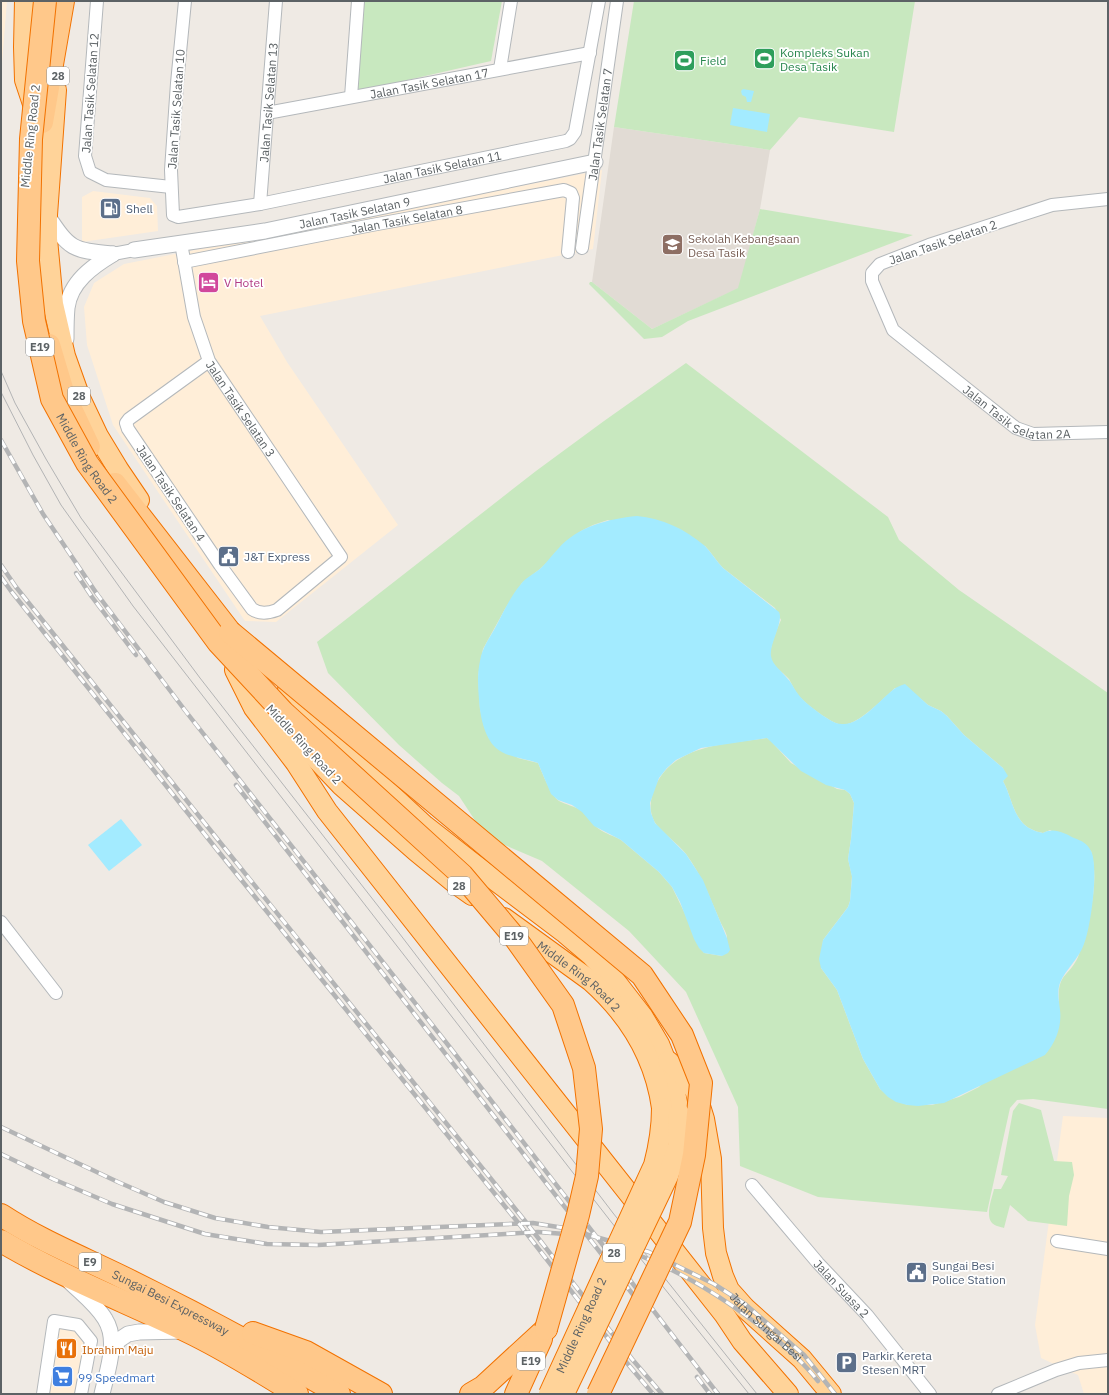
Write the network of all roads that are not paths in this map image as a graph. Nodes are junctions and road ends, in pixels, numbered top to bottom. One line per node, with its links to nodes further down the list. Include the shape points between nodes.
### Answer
1 (25, 1): 13 (highway, via 24,80)
2 (98, 1): 16 (street, Jalan Tasik Selatan 12, via 85,156 90,172 106,180)
3 (185, 1): 16 (street, Jalan Tasik Selatan 10, via 176,91)
4 (276, 1): 14 (street, Jalan Tasik Selatan 13)
5 (358, 1): 12 (street)
6 (511, 1): 11 (street)
7 (599, 1): 10 (street, Jalan Tasik Selatan 11)
8 (617, 1): 15 (street, Jalan Tasik Selatan 7)
9 (58, 2): 13 (highway, Middle Ring Road 2 / 28); 19 (highway, Middle Ring Road 2 / 28); 44 (highway, E19, bridge, via 31,139 28,261 34,321 52,399 87,463 218,642 284,712 462,875 516,939 563,1005 584,1068 591,1129 587,1176); 58 (highway, E19, bridge, via 38,140 37,259 42,319 63,392 94,457 230,632 642,975 682,1034 696,1069 701,1083 694,1155 680,1222)
10 (590, 53): 11 (street, Jalan Tasik Selatan 17); 18 (street, Jalan Tasik Selatan 11, via 575,132 566,141)
11 (500, 69): 12 (street, Jalan Tasik Selatan 17)
12 (351, 97): 14 (street, Jalan Tasik Selatan 17)
13 (33, 104): 32 (highway, Middle Ring Road 2 / 28, via 21,234 26,290 40,364 59,415 97,484)
14 (267, 113): 18 (street, Jalan Tasik Selatan 13)
15 (595, 162): 21 (street, Jalan Tasik Selatan 9, via 265,231); 22 (street, Jalan Tasik Selatan 7)
16 (171, 187): 20 (street, Jalan Tasik Selatan 10)
17 (1108, 199): 29 (street, Jalan Tasik Selatan 2, via 1052,205 929,245 880,264 872,273 872,281 892,330)
18 (260, 204): 20 (street, Jalan Tasik Selatan 11)
19 (47, 215): 25 (street, Jalan Tasik Selatan 9, via 58,232 74,248); 27 (highway, Middle Ring Road 2 / 28, via 53,304)
20 (175, 217)
21 (181, 243): 23 (street, Jalan Tasik Selatan 9); 26 (street, Jalan Tasik Selatan 3)
22 (582, 248)
23 (134, 250): 25 (street, Jalan Tasik Selatan 9)
24 (568, 252): 26 (street, Jalan Tasik Selatan 8, via 573,198 571,193 564,190)
25 (113, 254): 27 (street, Jalan Tasik Selatan 9, via 94,265 76,283 70,295 67,307)
26 (184, 262): 28 (street, Jalan Tasik Selatan 3, via 194,317)
27 (65, 356): 35 (highway, Middle Ring Road 2 / 28, via 80,398 98,436 118,469 246,642 292,695 370,775 425,826 566,933 591,955 643,1017)
28 (209, 361): 31 (street, Jalan Tasik Selatan 3); 31 (street, Jalan Tasik Selatan 4, via 129,419 126,423 128,429 252,609 257,612 277,610)
29 (936, 365): 30 (street, Jalan Tasik Selatan 2A, via 1016,428 1033,434)
30 (1108, 432)
31 (341, 557)
32 (235, 670): 36 (highway, Middle Ring Road 2 / 28, via 341,784 416,851 455,883 604,993 626,1019 643,1046 653,1066 659,1089); 59 (highway, via 254,708 296,763 327,811 724,1314 742,1341)
33 (1, 922): 34 (street)
34 (56, 993)
35 (666, 1060): 36 (highway, Middle Ring Road 2 / 28, via 672,1077); 60 (highway, Jalan Sungai Besi, bridge, via 695,1090 704,1119 711,1158 713,1228 722,1276 729,1290 745,1308 802,1359)
36 (671, 1111): 56 (highway, Middle Ring Road 2 / 28, bridge, via 661,1134 654,1165); 57 (highway, Middle Ring Road 2 / 28, bridge, via 678,1147 668,1176)
37 (752, 1185): 61 (street, Jalan Suasa 2, via 818,1263 867,1315)
38 (1, 1215): 43 (highway, Sungai Besi Expressway / E9, via 36,1236)
39 (1, 1241): 42 (highway, Sungai Besi Expressway / E9)
40 (1057, 1241): 41 (street)
41 (1108, 1249)
42 (59, 1272): 45 (highway, Sungai Besi Expressway / E9); 46 (street, via 105,1319 110,1329)
43 (181, 1306): 52 (highway, Sungai Besi Expressway / E9); 53 (highway, via 306,1352)
44 (546, 1329): 54 (highway, via 483,1387); 55 (highway, E19)
45 (188, 1331): 46 (street, via 128,1334 119,1340); 48 (highway, Sungai Besi Expressway / E9)
46 (112, 1351): 51 (street)
47 (1108, 1360): 62 (street, via 1078,1363)
48 (293, 1392)
49 (43, 1394): 50 (street, via 54,1321 78,1325 91,1341)
50 (81, 1394)
51 (102, 1394)
52 (339, 1394)
53 (381, 1394)
54 (470, 1394)
55 (516, 1394)
56 (549, 1394)
57 (564, 1394)
58 (598, 1394)
59 (788, 1394)
60 (831, 1394)
61 (930, 1394)
62 (998, 1394)

